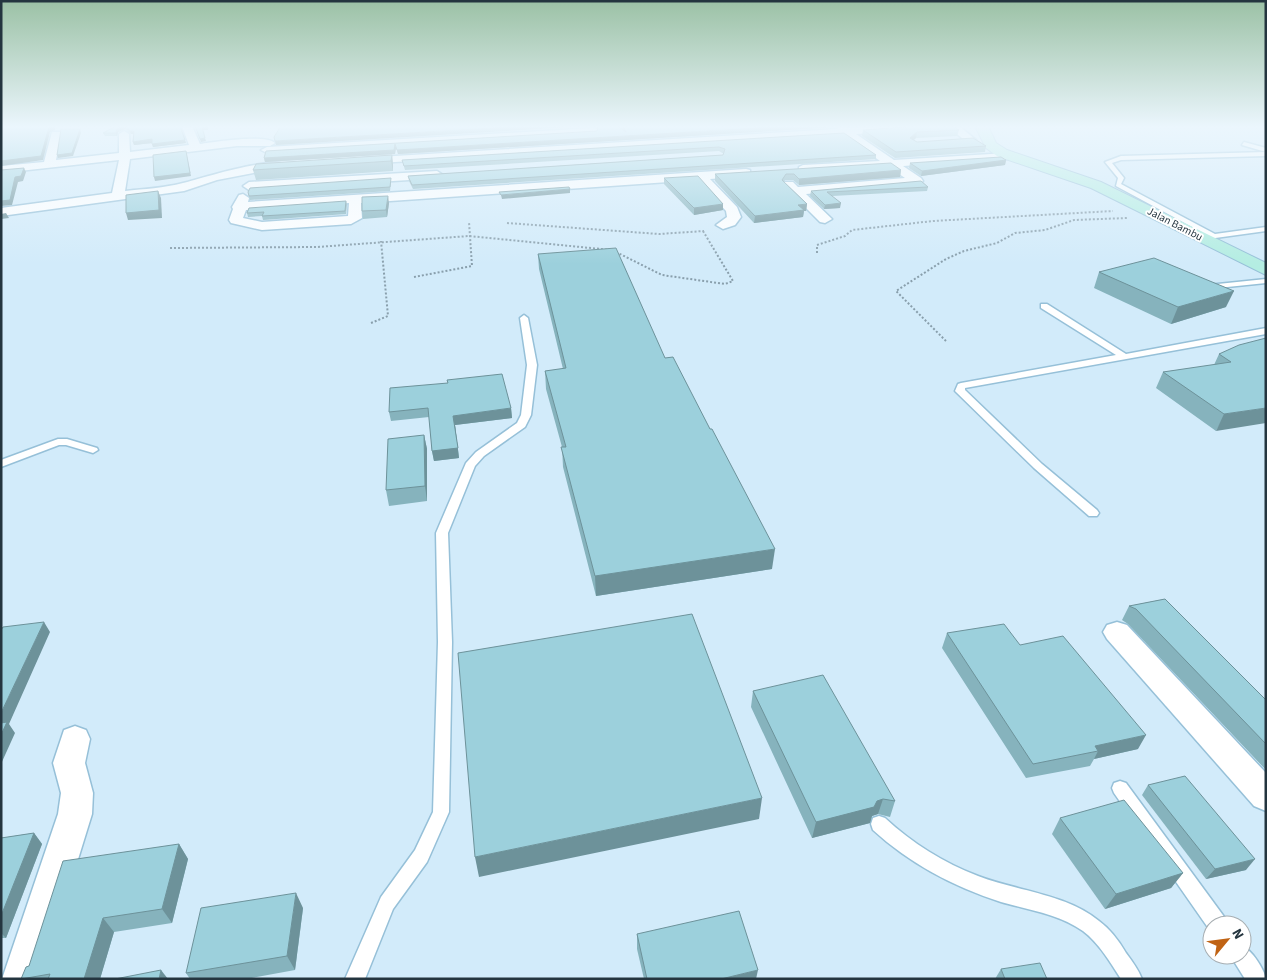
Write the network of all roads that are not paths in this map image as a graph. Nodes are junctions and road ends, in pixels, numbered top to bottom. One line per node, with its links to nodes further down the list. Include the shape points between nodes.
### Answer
1 (122, 172): 15 (street)
2 (240, 172): 15 (street, via 184,187)
3 (256, 172): 12 (street)
4 (691, 172): 10 (street)
5 (755, 172): 10 (street)
6 (904, 172): 13 (street, via 916,181)
7 (1055, 172): 22 (street, Jalan Bambu, via 1096,185)
8 (1116, 172): 22 (lane, via 1121,178 1118,185)
9 (442, 174): 12 (street); 14 (street)
10 (696, 176): 14 (street); 20 (street, via 732,210 734,217)
11 (780, 178): 13 (street)
12 (249, 186): 17 (street)
13 (795, 190): 19 (street)
14 (436, 194): 16 (street)
15 (118, 196): 18 (street)
16 (355, 200): 17 (street); 17 (street, via 355,218 337,222 254,226 236,220)
17 (238, 207)
18 (1, 212)
19 (825, 219)
20 (723, 225)
21 (1266, 229): 22 (lane)
22 (1208, 237): 23 (street, Jalan Bambu)
23 (1266, 270)
24 (1266, 281): 25 (lane)
25 (1200, 288)
26 (1044, 306): 29 (lane)
27 (524, 318): 41 (lane, via 532,365 526,415 521,424 470,465 442,533 445,642 441,812 422,856 387,903)
28 (1266, 331): 29 (lane)
29 (1122, 355): 32 (lane, via 961,386 960,391 1000,432)
30 (93, 450): 31 (lane, via 58,442)
31 (1, 464)
32 (1094, 513)
33 (1117, 632): 36 (street)
34 (75, 739): 40 (street, via 70,763 77,793 75,814)
35 (1120, 788): 38 (lane)
36 (1266, 796)
37 (879, 824): 42 (lane, via 915,855 989,889 1053,907 1085,921 1114,950)
38 (1211, 915)
39 (1247, 965): 43 (lane)
40 (21, 979)
41 (355, 979)
42 (1132, 979)
43 (1257, 979)

